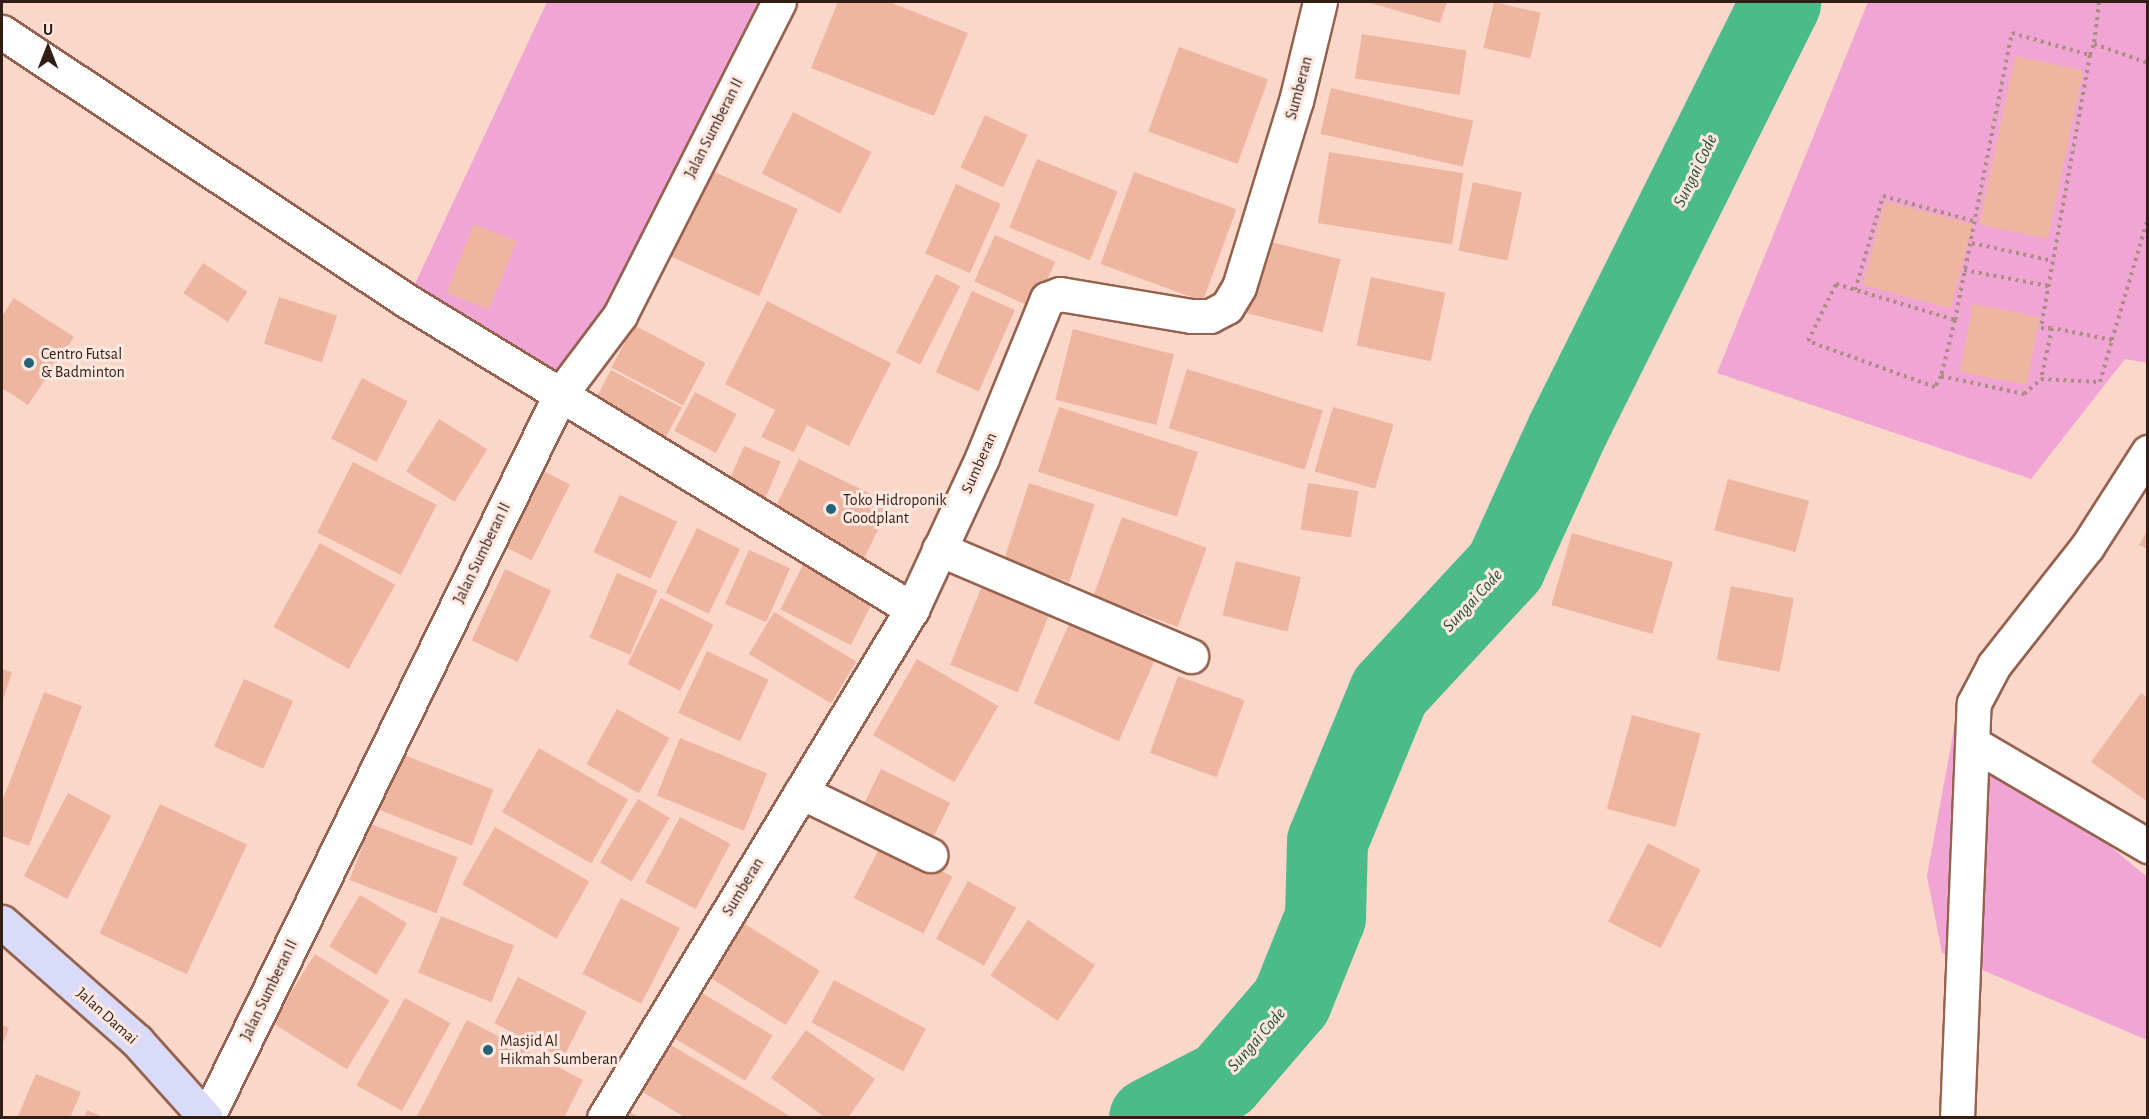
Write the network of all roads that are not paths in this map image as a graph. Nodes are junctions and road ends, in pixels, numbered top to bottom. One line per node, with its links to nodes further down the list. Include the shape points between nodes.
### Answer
1 (779, 2): 4 (street, Jalan Sumberan II, via 620,315)
2 (1320, 2): 6 (street, Sumberan, via 1296,101 1239,287 1227,307 1210,316 1191,316 1060,294 1047,299 982,459)
3 (2, 32): 4 (street, via 407,301)
4 (560, 394): 7 (street); 14 (street, Jalan Sumberan II)
5 (2148, 452): 9 (street, via 2087,547 1994,664 1974,703)
6 (939, 549): 7 (street, Sumberan); 8 (street)
7 (912, 609): 10 (street, Sumberan)
8 (1191, 656)
9 (1974, 744): 11 (street); 16 (street)
10 (801, 792): 12 (street); 15 (street, Sumberan)
11 (2148, 846)
12 (930, 855)
13 (2, 922): 14 (main road, Jalan Damai, via 136,1041)
14 (206, 1118)
15 (604, 1118)
16 (1957, 1118)

